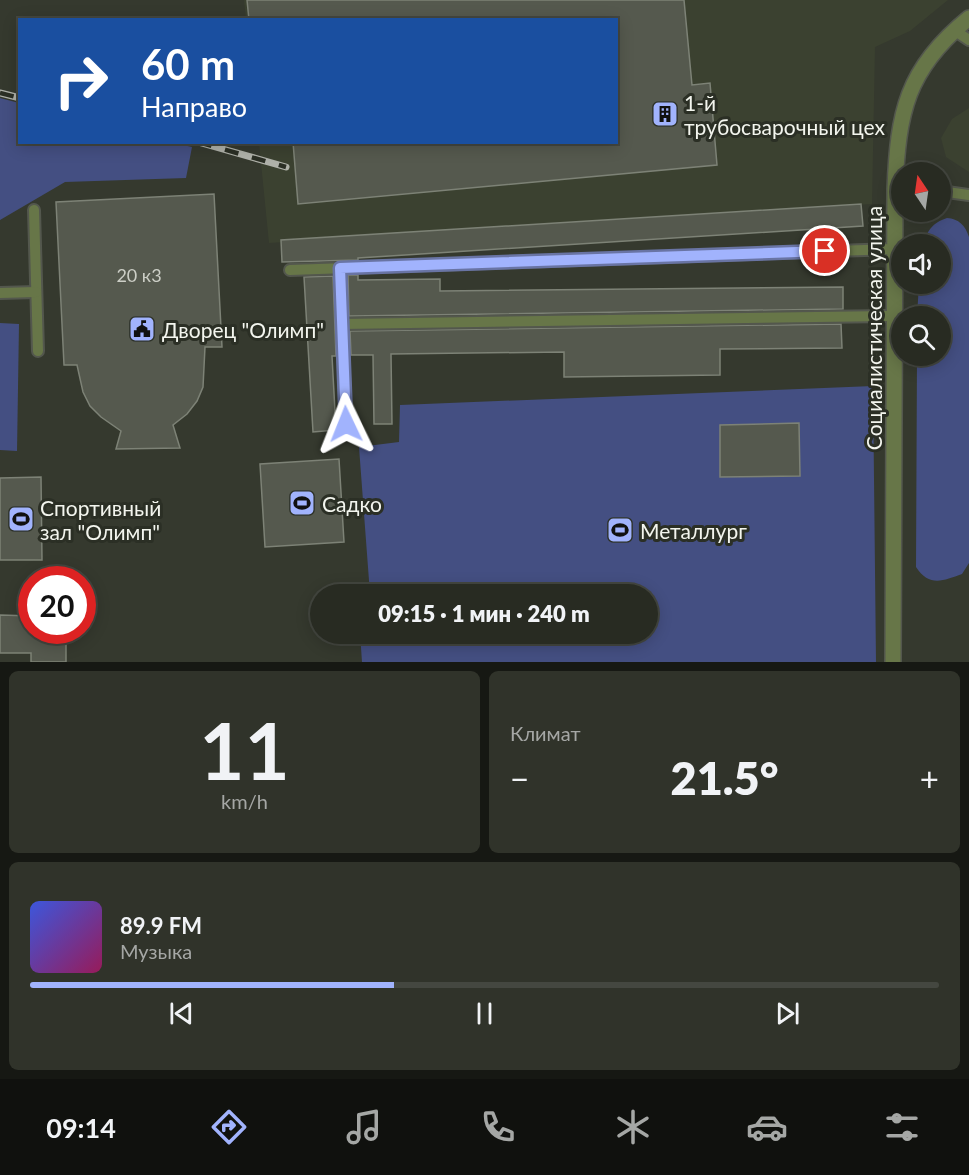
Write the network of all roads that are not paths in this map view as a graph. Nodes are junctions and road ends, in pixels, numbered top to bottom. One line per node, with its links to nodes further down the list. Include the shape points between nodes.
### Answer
1 (969, 18): 2 (street, Социалистическая улица)
2 (954, 30): 3 (lane); 4 (street, Социалистическая улица, via 924,68 904,104)
3 (969, 40)
4 (898, 162)
5 (951, 192): 6 (lane)
6 (969, 195)
7 (34, 210): 12 (lane)
8 (891, 249): 9 (lane)
9 (340, 268): 10 (lane); 15 (lane)
10 (290, 270)
11 (0, 292): 12 (lane)
12 (36, 292): 16 (lane)
13 (894, 294): 18 (street, Социалистическая улица)
14 (889, 316): 15 (lane)
15 (342, 324): 17 (lane)
16 (38, 351)
17 (346, 424)
18 (893, 662)

